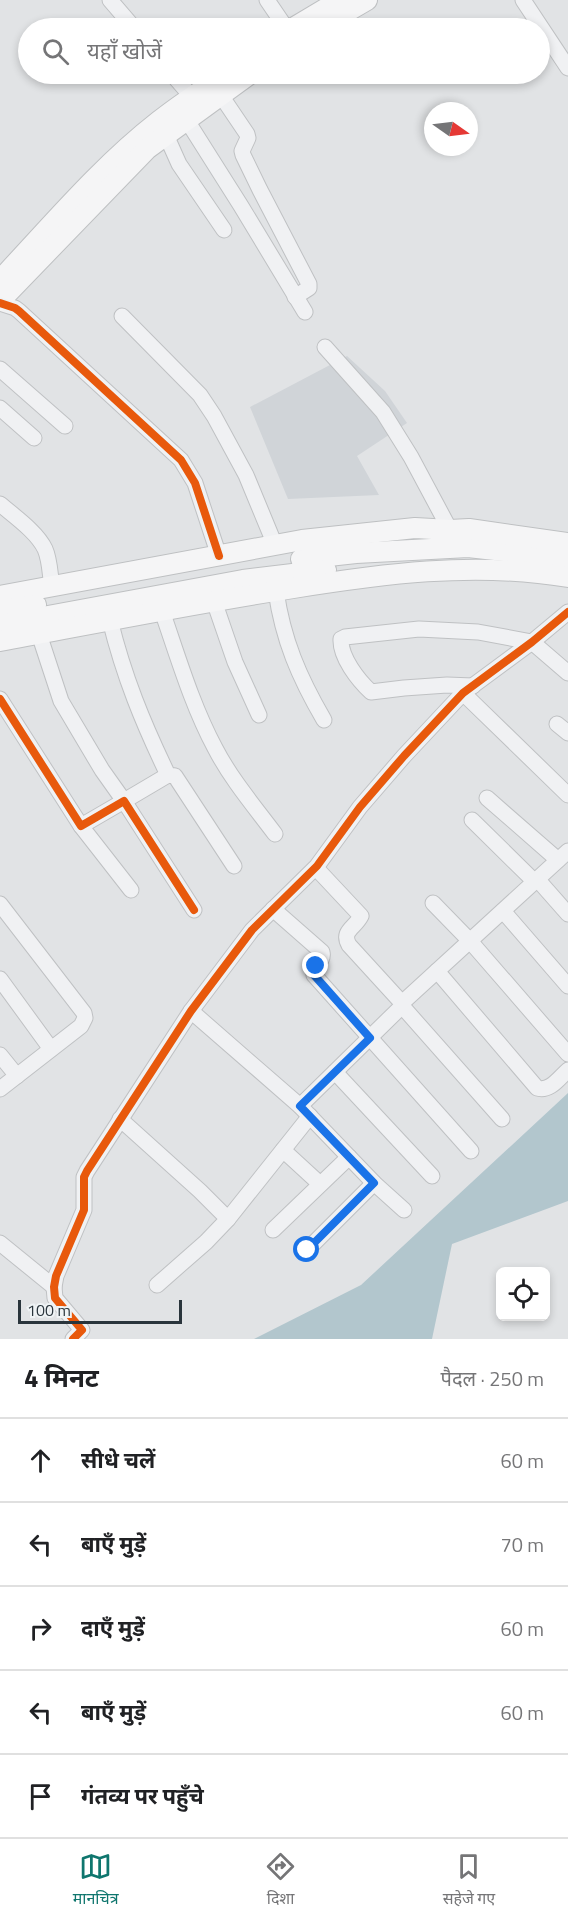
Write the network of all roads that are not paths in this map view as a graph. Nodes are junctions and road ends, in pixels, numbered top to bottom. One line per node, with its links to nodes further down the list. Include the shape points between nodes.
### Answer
1 (110, 0): 6 (street)
2 (267, 0): 7 (street)
3 (340, 0): 8 (main road)
4 (367, 0): 9 (main road)
5 (523, 0): 10 (street)
6 (125, 18)
7 (279, 18)
8 (310, 18)
9 (336, 18)
10 (535, 18)
11 (550, 41): 12 (street)
12 (568, 68)
13 (178, 84): 17 (street)
14 (216, 84): 17 (main road)
15 (235, 84): 16 (main road)
16 (220, 94): 17 (main road); 21 (street, via 247,134 243,155 309,284)
17 (193, 108): 18 (main road); 21 (street, via 241,206)
18 (162, 128): 19 (street, via 179,164); 20 (main road, via 103,171); 22 (main road, via 141,155)
19 (224, 230)
20 (0, 280)
21 (295, 297): 23 (street)
22 (0, 302): 34 (street, via 19,311 181,460 195,483)
23 (306, 312)
24 (122, 316): 33 (street, via 200,395 246,475)
25 (325, 347): 31 (street, via 383,412)
26 (0, 369): 28 (street)
27 (0, 408): 29 (street)
28 (65, 426)
29 (34, 438)
30 (0, 504): 38 (street, via 44,547)
31 (450, 530): 32 (main road, via 469,529); 33 (main road, via 415,528)
32 (568, 543)
33 (275, 545): 34 (main road)
34 (219, 556): 38 (main road)
35 (568, 558): 42 (main road, via 468,547 356,553 240,567)
36 (568, 565): 46 (main road, via 472,557 378,564 243,580)
37 (568, 577): 39 (main road, via 471,568 378,575)
38 (52, 587): 40 (main road)
39 (276, 591): 41 (main road); 54 (street, via 290,653)
40 (0, 596)
41 (214, 601): 43 (main road); 53 (street)
42 (0, 611)
43 (162, 611): 45 (main road); 61 (street, via 214,748)
44 (568, 612): 49 (street)
45 (110, 620): 47 (main road); 55 (street, via 124,674)
46 (0, 625)
47 (39, 634): 48 (main road); 58 (street, via 61,700)
48 (0, 641)
49 (532, 642): 50 (street); 51 (street); 51 (street, via 478,632 419,629 341,639 350,665 371,692 447,686)
50 (568, 673)
51 (468, 690): 56 (street); 64 (street, via 360,807)
52 (0, 699): 60 (street)
53 (259, 715)
54 (324, 720)
55 (168, 775): 58 (street); 63 (street, via 175,777)
56 (568, 795)
57 (487, 798): 62 (street)
58 (124, 801): 60 (street); 70 (street)
59 (472, 820): 65 (street)
60 (81, 826): 66 (street)
61 (275, 834)
62 (563, 855): 65 (street)
63 (234, 866)
64 (316, 868): 69 (street); 77 (street, via 361,916 346,939)
65 (536, 881): 71 (street); 72 (street)
66 (131, 890)
67 (433, 903): 73 (street)
68 (0, 904): 80 (street, via 85,1015 81,1026)
69 (273, 909): 78 (street, via 252,930); 79 (street, via 322,952 314,975)
70 (194, 910)
71 (503, 911): 73 (street); 76 (street)
72 (568, 914)
73 (470, 941): 74 (street); 81 (street)
74 (437, 971): 77 (street); 83 (street, via 537,1088 547,1089)
75 (0, 979): 80 (street)
76 (568, 986)
77 (402, 1004): 79 (street); 89 (street)
78 (191, 1011): 87 (street); 88 (street)
79 (370, 1038): 84 (street); 91 (street)
80 (51, 1048): 85 (street)
81 (568, 1054)
82 (0, 1055): 85 (street)
83 (568, 1070)
84 (335, 1072): 87 (street); 93 (street)
85 (17, 1076): 86 (street)
86 (0, 1089)
87 (305, 1111): 90 (street); 92 (street)
88 (120, 1119): 97 (street); 102 (street, via 84,1177 84,1210)
89 (502, 1119)
90 (283, 1150): 95 (street); 97 (street)
91 (471, 1151)
92 (349, 1157): 94 (street); 95 (street)
93 (432, 1176)
94 (374, 1183): 96 (street); 100 (street)
95 (320, 1184): 98 (street)
96 (404, 1210)
97 (228, 1219): 101 (street)
98 (273, 1230)
99 (0, 1243): 102 (street)
100 (307, 1250)
101 (156, 1285)
102 (54, 1287): 103 (street, via 56,1298)
103 (83, 1336)

